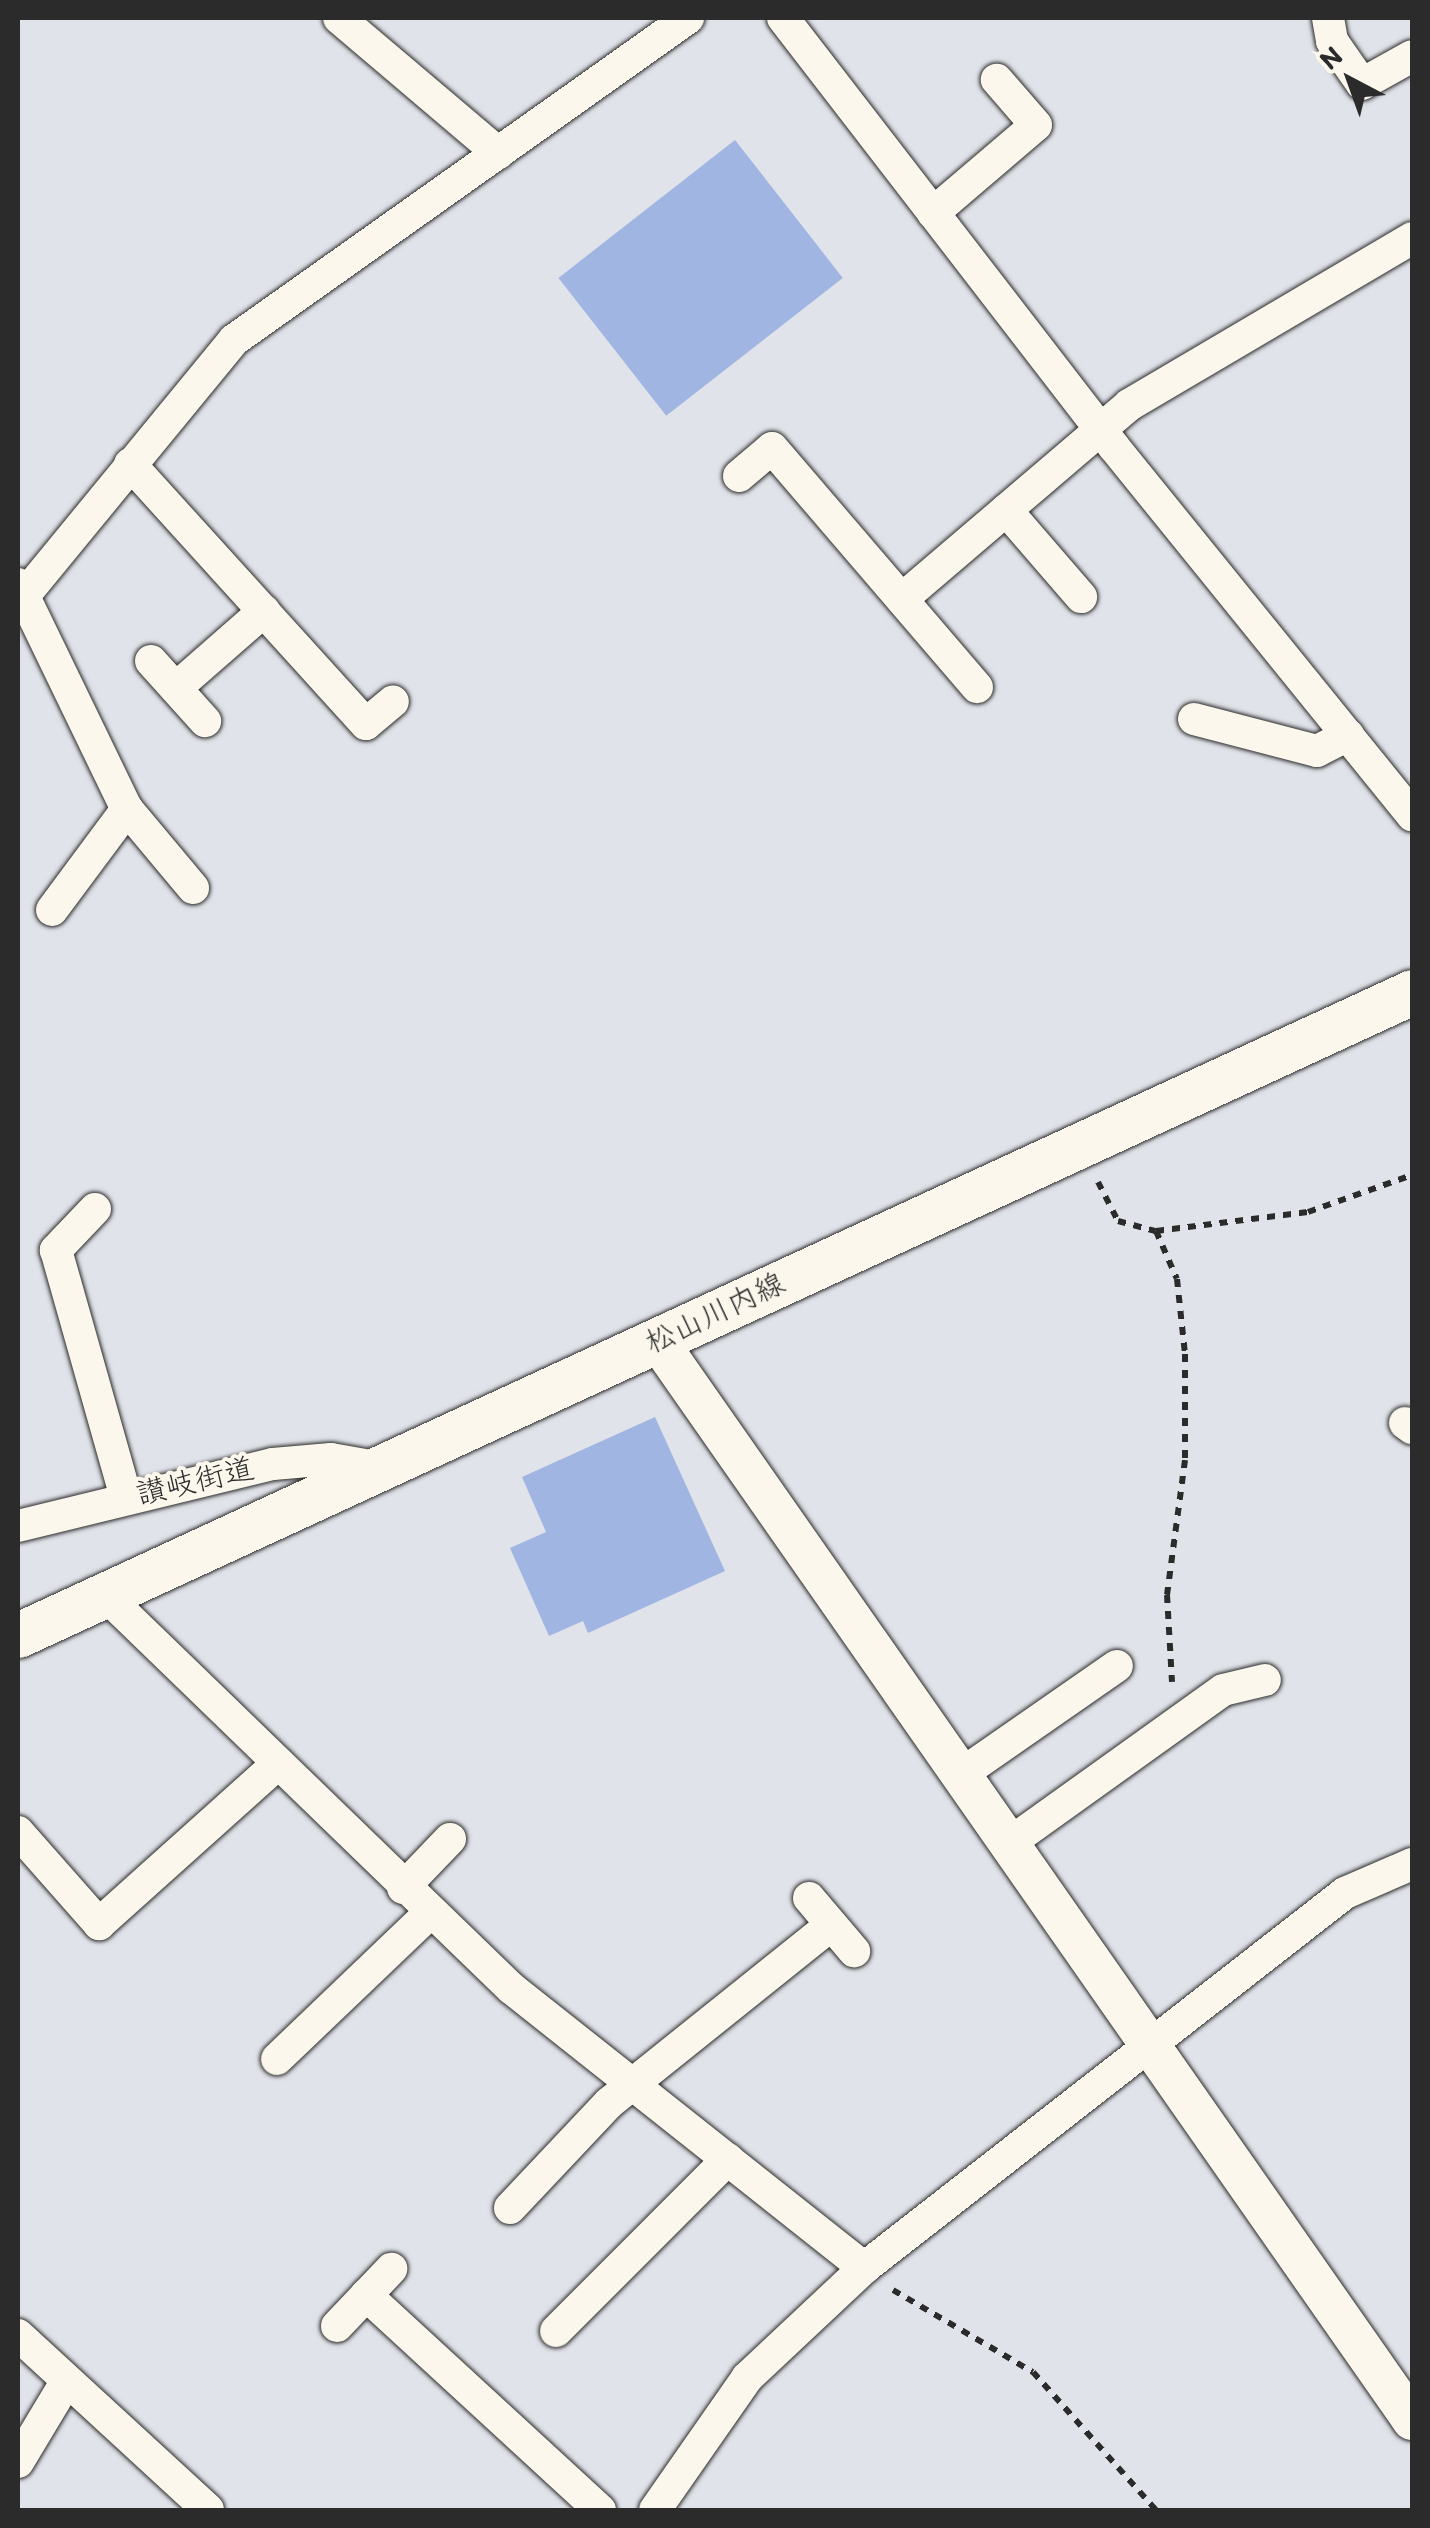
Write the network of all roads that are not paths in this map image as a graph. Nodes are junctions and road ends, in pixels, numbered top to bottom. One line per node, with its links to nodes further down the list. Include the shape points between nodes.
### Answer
1 (339, 18): 7 (street)
2 (688, 18): 7 (street)
3 (783, 18): 8 (street)
4 (1328, 18): 5 (street, via 1332,42 1362,84)
5 (1412, 56)
6 (997, 80): 8 (street, via 1036,125)
7 (498, 153): 11 (street, via 234,340)
8 (933, 213): 10 (street)
9 (1412, 238): 10 (street)
10 (1100, 430): 13 (street); 24 (street)
11 (130, 464): 14 (street); 17 (street)
12 (739, 476): 16 (street, via 772,448)
13 (1006, 510): 15 (street); 16 (street)
14 (20, 594): 25 (street)
15 (1080, 598)
16 (902, 600): 19 (street)
17 (264, 611): 20 (street); 21 (street, via 366,724)
18 (151, 661): 20 (street)
19 (978, 687)
20 (176, 688): 23 (street)
21 (393, 701)
22 (1194, 720): 24 (street, via 1317,751)
23 (205, 721)
24 (1348, 735): 26 (street)
25 (127, 809): 27 (street); 28 (street)
26 (1412, 815)
27 (194, 888)
28 (52, 910)
29 (1412, 992): 31 (main road, 松山川内線)
30 (95, 1209): 33 (street, via 56,1250)
31 (657, 1340): 32 (main road, 松山川内線); 40 (street)
32 (376, 1467): 33 (street, 讃岐街道, via 331,1459 273,1464); 35 (main road, 松山川内線)
33 (126, 1497): 34 (street, 讃岐街道)
34 (18, 1526)
35 (106, 1596): 36 (main road, 松山川内線); 39 (street)
36 (18, 1636)
37 (1117, 1666): 40 (street)
38 (1265, 1680): 43 (street, via 1222,1690)
39 (276, 1766): 41 (street, via 99,1924); 45 (street)
40 (960, 1775): 43 (street)
41 (18, 1832)
42 (450, 1838): 45 (street)
43 (1008, 1844): 50 (street)
44 (1412, 1864): 50 (street, via 1344,1892)
45 (402, 1888): 47 (street)
46 (809, 1898): 48 (street)
47 (430, 1914): 51 (street); 52 (street)
48 (831, 1924): 49 (street); 52 (street)
49 (854, 1951)
50 (1150, 2045): 55 (street); 62 (street)
51 (276, 2059)
52 (632, 2084): 53 (street); 54 (street)
53 (728, 2160): 55 (street); 59 (street)
54 (510, 2208)
55 (864, 2268): 66 (street, via 746,2378)
56 (391, 2269): 57 (street)
57 (366, 2295): 58 (street); 65 (street)
58 (337, 2326)
59 (556, 2331)
60 (18, 2336): 61 (street)
61 (62, 2384): 63 (street); 64 (street)
62 (1412, 2420)
63 (18, 2462)
64 (208, 2510)
65 (600, 2510)
66 (654, 2510)

